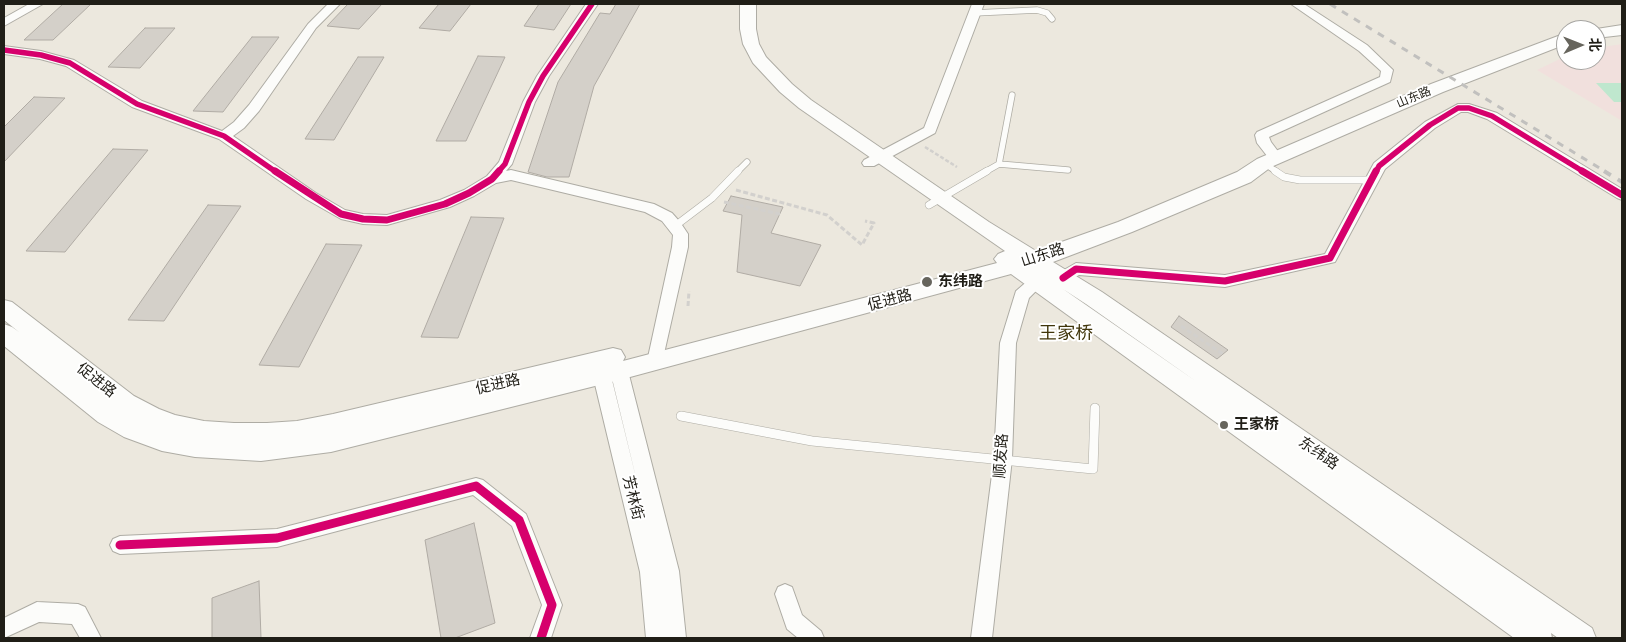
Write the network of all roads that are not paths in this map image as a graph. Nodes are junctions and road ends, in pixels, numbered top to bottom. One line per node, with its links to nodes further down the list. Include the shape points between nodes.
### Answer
1 (37, 4): 9 (street)
2 (334, 4): 15 (street, via 312,26 254,108)
3 (592, 4): 21 (street, via 543,76 529,102 505,164)
4 (735, 4): 16 (main road, 东纬路, via 737,45 757,77 794,108)
5 (748, 4): 16 (main road, 东纬路, via 751,44 770,72)
6 (1297, 4): 17 (street, via 1363,48 1387,70 1386,79 1262,135)
7 (976, 8): 8 (lane, via 1037,10 1047,13); 16 (street, via 930,130)
8 (1052, 19)
9 (4, 22)
10 (1622, 30): 11 (main road)
11 (1606, 32)
12 (1556, 42): 17 (main road, 山东路, via 1437,88)
13 (4, 50): 15 (street, via 70,63 137,104)
14 (1012, 96): 19 (lane)
15 (224, 136): 21 (street, via 341,214 363,219 387,220 445,204)
16 (875, 160): 24 (main road, 东纬路)
17 (1270, 160): 22 (lane, via 1284,177); 26 (main road, 山东路, via 1244,177 1173,207 1068,249)
18 (747, 162): 25 (lane, via 712,198)
19 (999, 164): 20 (lane); 24 (lane)
20 (1068, 170)
21 (492, 179): 25 (street, via 511,175 649,208)
22 (1372, 180): 23 (street, via 1379,166 1430,125 1458,108 1470,108 1492,116); 27 (street, via 1330,258 1225,281 1076,269)
23 (1622, 195)
24 (935, 202): 26 (main road, 东纬路)
25 (676, 226): 30 (street, via 681,234 680,247)
26 (1021, 263): 27 (main road, 东纬路); 30 (main road, 促进路, via 971,280); 34 (street, 顺发路, via 1022,294 1008,343); 44 (main road, 东纬路)
27 (1063, 278): 45 (main road, 东纬路)
28 (4, 308): 31 (main road, 促进路, via 125,403 175,424 234,434 267,434 333,424)
29 (4, 333): 31 (main road, 促进路, via 107,415 133,430 162,440 224,449 261,450 331,441)
30 (657, 353): 31 (main road, 促进路)
31 (609, 368): 40 (street, 芳林街, via 650,572); 41 (street, via 669,571)
32 (1095, 408): 34 (lane, via 1093,469)
33 (681, 416): 34 (lane, via 812,440)
34 (1003, 459): 43 (street, 顺发路)
35 (120, 545): 39 (street, via 278,538 476,486 519,520 552,605)
36 (785, 594): 42 (street, via 794,622)
37 (4, 629): 38 (street, via 36,612 78,614)
38 (90, 638)
39 (541, 638)
40 (657, 638)
41 (676, 638)
42 (814, 638)
43 (981, 638)
44 (1538, 638)
45 (1582, 638)

